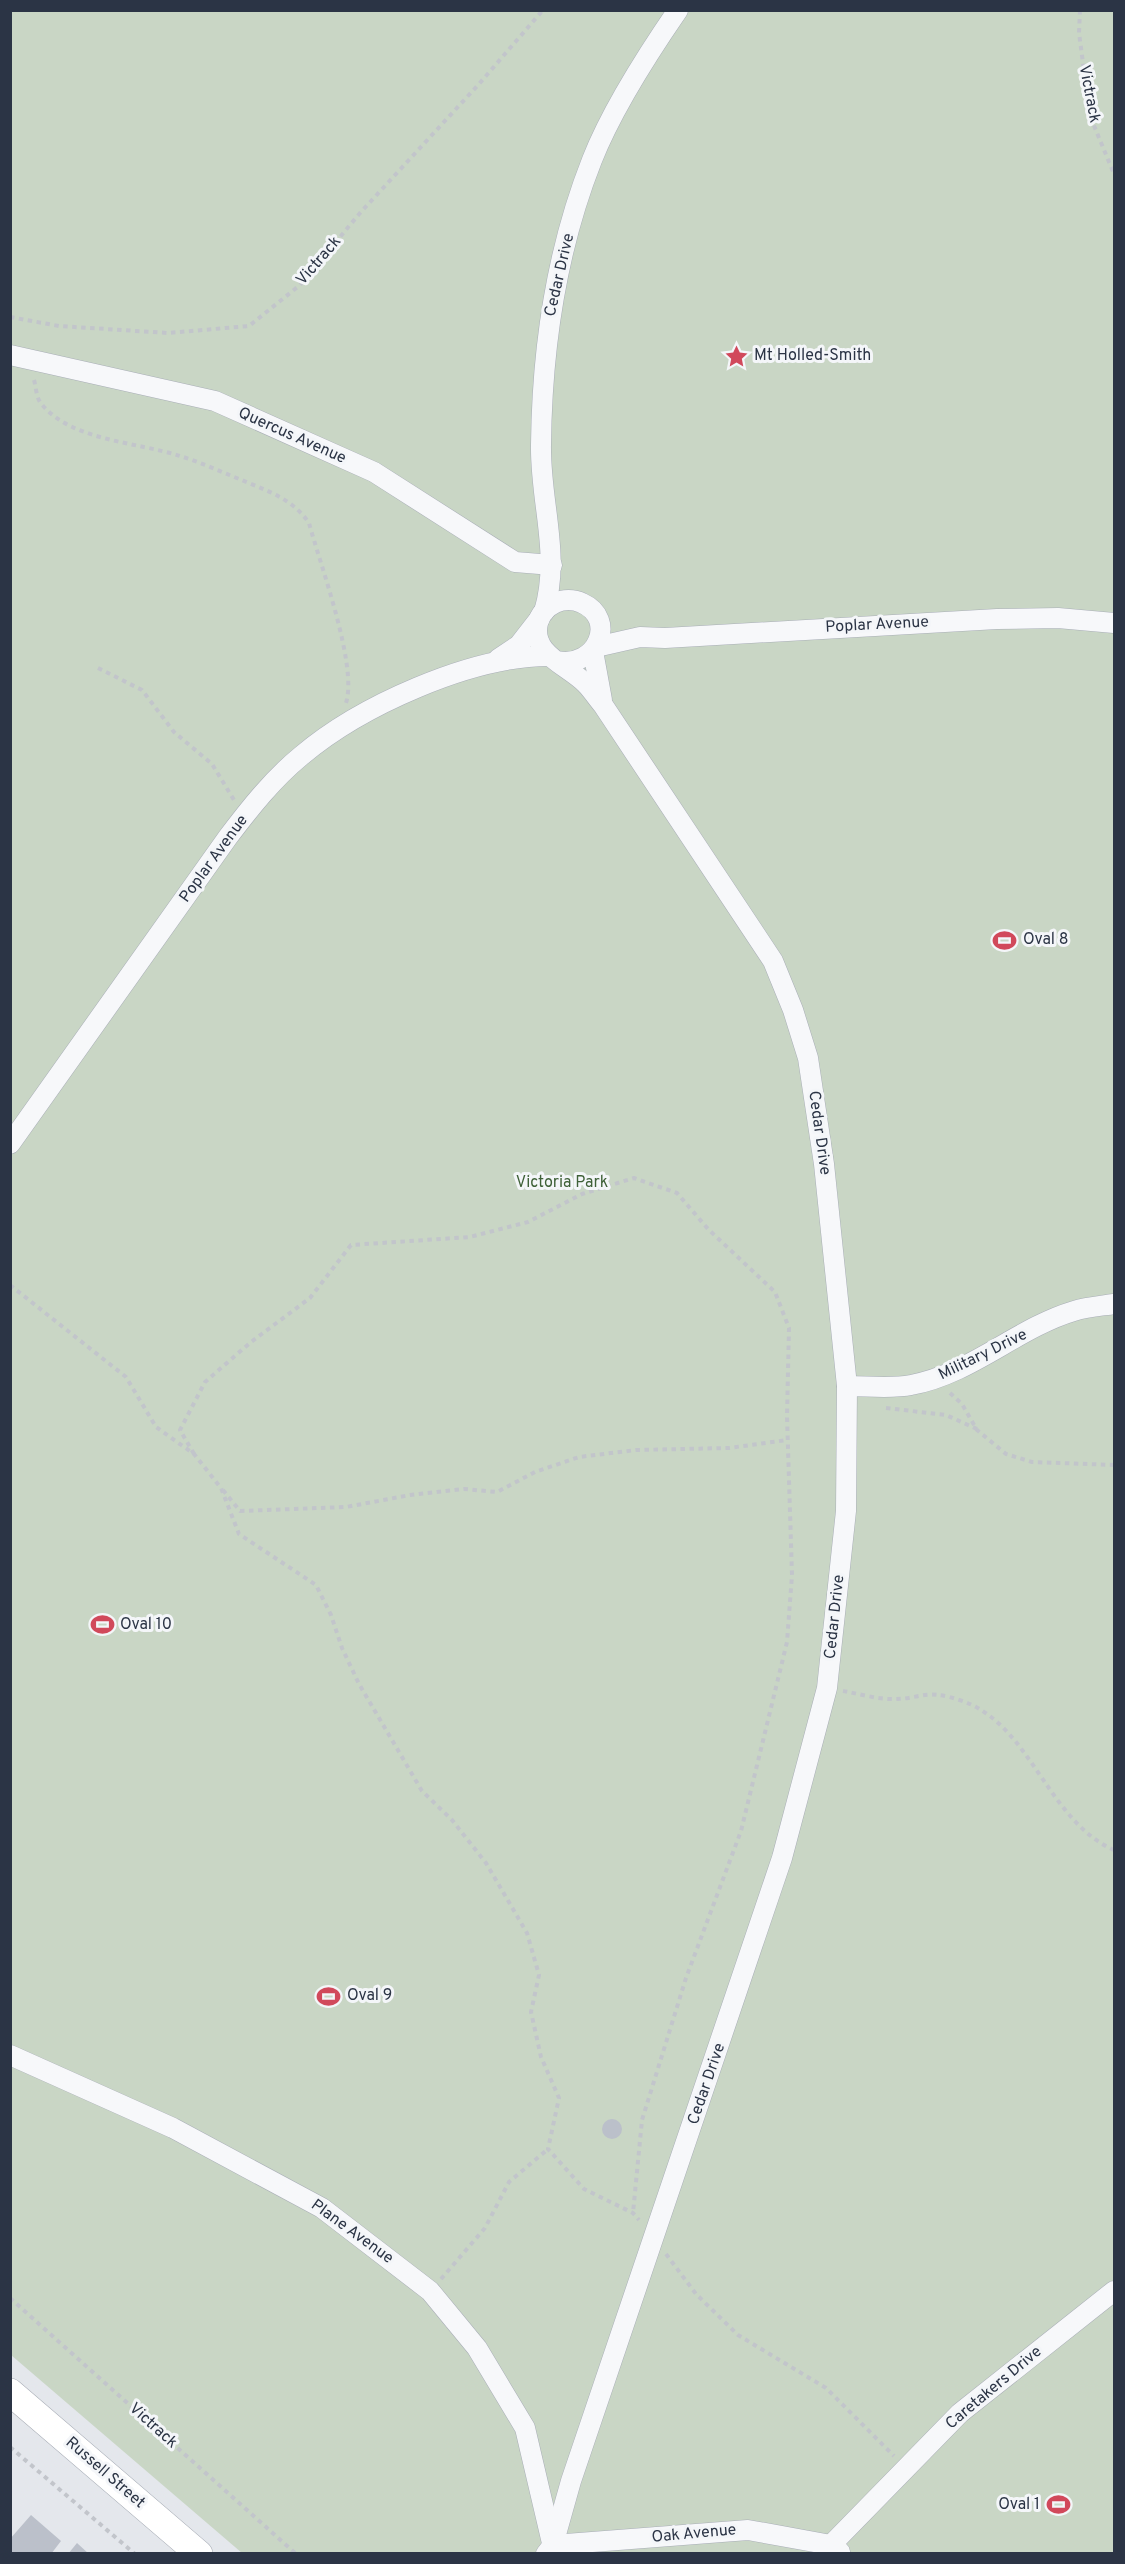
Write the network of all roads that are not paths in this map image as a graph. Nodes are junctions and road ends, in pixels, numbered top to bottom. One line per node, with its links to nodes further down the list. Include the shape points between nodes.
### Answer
1 (678, 10): 3 (street, Cedar Drive, via 645,57 592,159 551,309 543,371 541,449)
2 (20, 357): 3 (street, Quercus Avenue, via 215,401 374,472 515,562)
3 (552, 565): 4 (street, Cedar Drive); 5 (street, Cedar Drive)
4 (572, 600): 5 (street, via 561,600); 6 (street, via 582,603)
5 (542, 615): 10 (street, via 539,643); 11 (street, Poplar Avenue, via 519,645)
6 (597, 618): 8 (street, Poplar Avenue); 9 (street, via 599,638)
7 (1114, 623): 8 (street, Poplar Avenue, via 1058,618 997,619)
8 (640, 637): 9 (street, Poplar Avenue)
9 (594, 649): 10 (street, via 577,662); 12 (street, Cedar Drive)
10 (553, 658): 11 (street, Poplar Avenue); 12 (street, Cedar Drive, via 585,683)
11 (494, 663): 13 (street, Poplar Avenue, via 411,691 337,729 284,771 244,816)
12 (603, 705): 15 (street, Cedar Drive, via 772,961 793,1010 808,1058 824,1164)
13 (10, 1144)
14 (1114, 1304): 15 (street, Military Drive, via 1057,1318 934,1379)
15 (847, 1396): 19 (street, Cedar Drive, via 846,1511 827,1689 782,1857)
16 (10, 2055): 19 (street, Plane Avenue, via 173,2128 322,2208 430,2291 477,2348 525,2428)
17 (1114, 2291): 20 (street, Caretakers Drive, via 960,2413)
18 (10, 2392): 21 (main road, Russell Street)
19 (549, 2549): 20 (street, Oak Avenue, via 748,2530)
20 (837, 2549)
21 (200, 2553)

